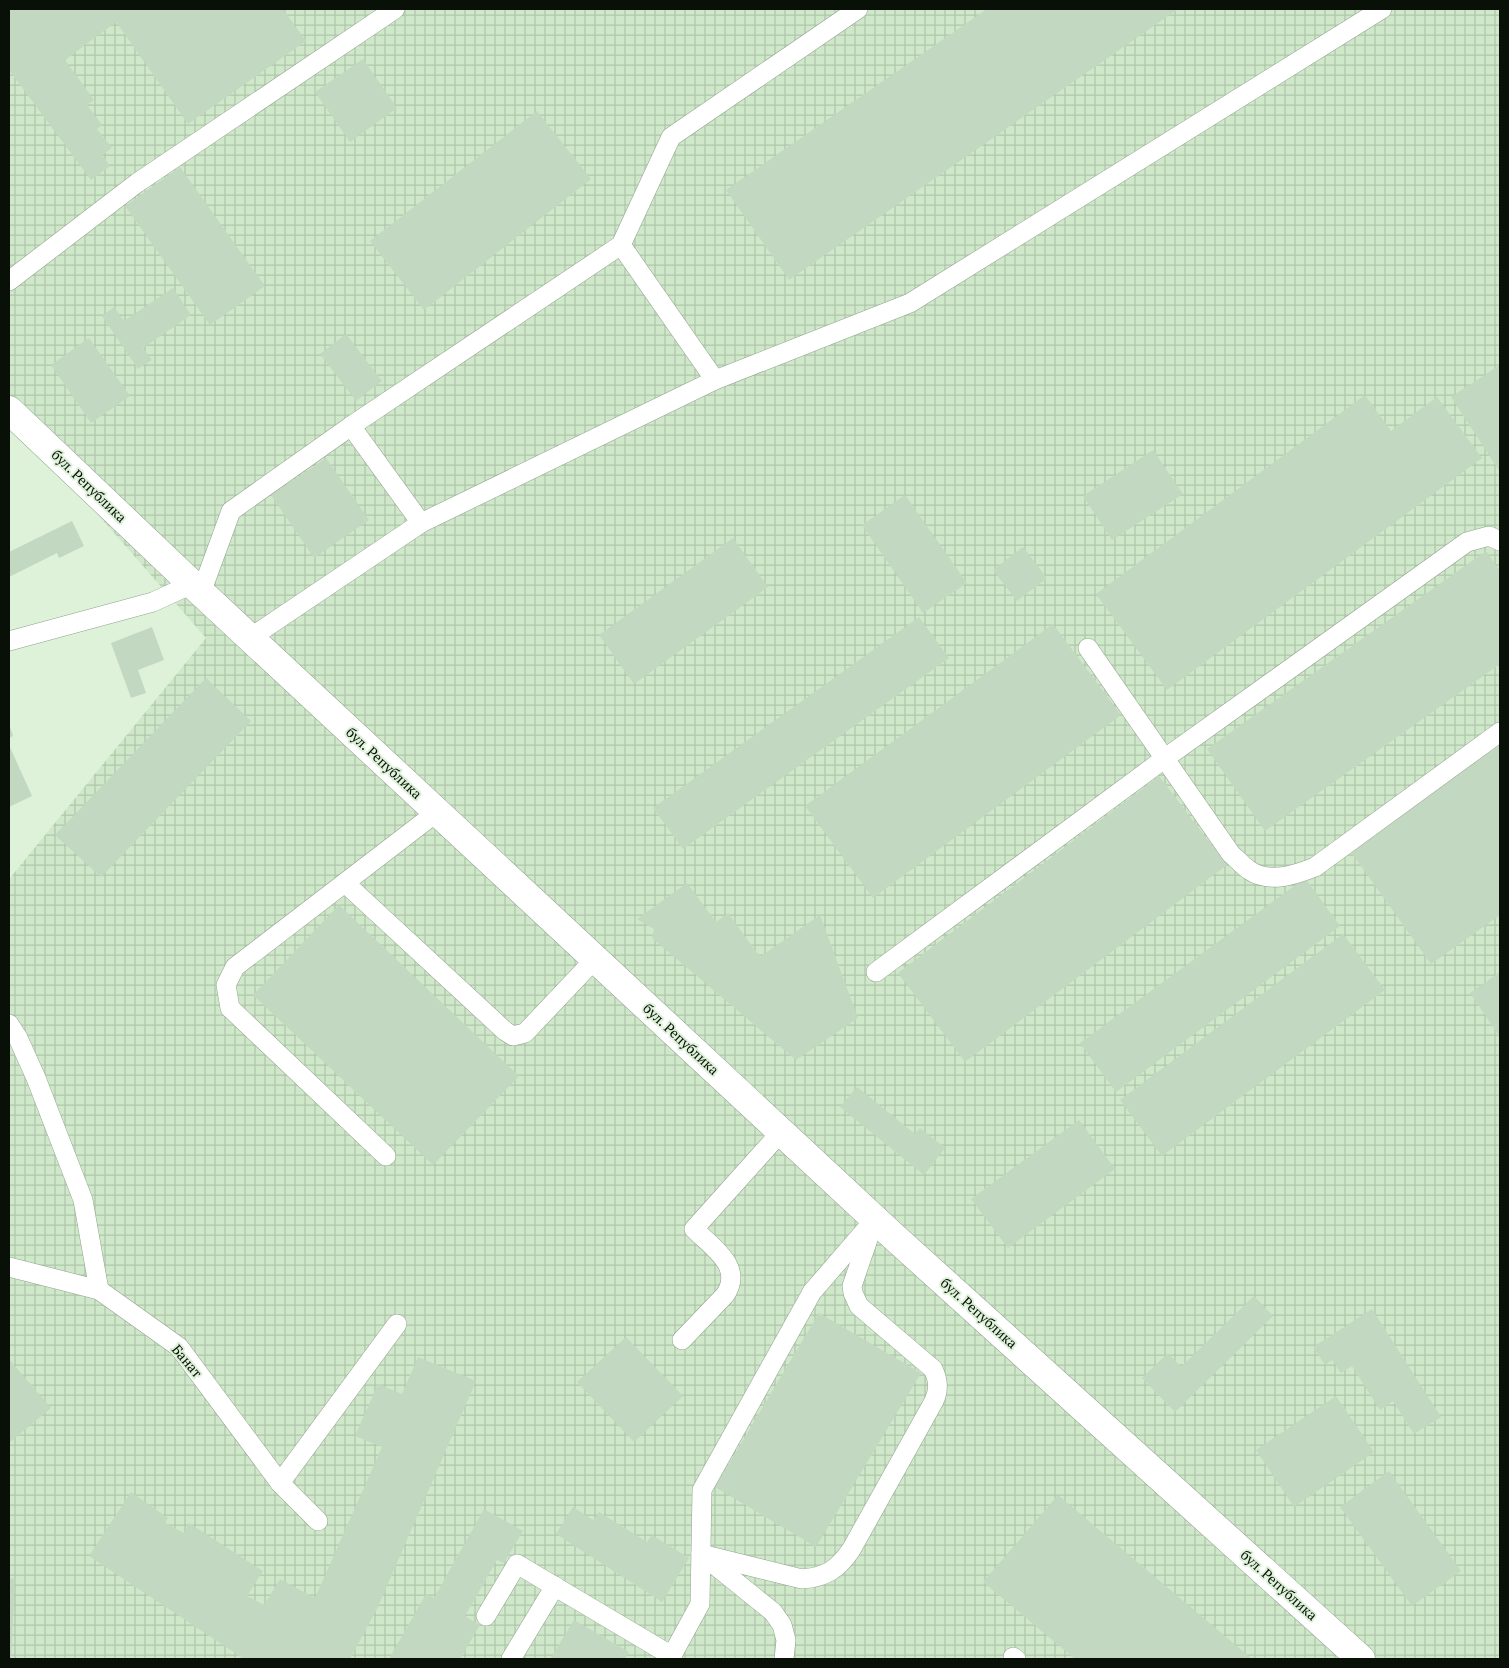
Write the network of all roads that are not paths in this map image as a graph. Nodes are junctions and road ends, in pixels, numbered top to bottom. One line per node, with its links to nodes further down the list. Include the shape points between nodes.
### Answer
1 (395, 9): 5 (lane, via 137,183)
2 (858, 9): 4 (lane, via 671,137)
3 (1382, 9): 6 (lane, via 910,303)
4 (620, 245): 6 (lane); 8 (lane)
5 (9, 281)
6 (715, 380): 9 (lane)
7 (9, 410): 11 (street, бул. Република)
8 (351, 426): 9 (lane); 11 (lane, via 231,511)
9 (421, 523): 12 (lane)
10 (1500, 541): 16 (lane, via 1489,536 1467,542)
11 (196, 589): 12 (street, бул. Република); 13 (lane)
12 (250, 638): 17 (street, бул. Република)
13 (9, 641)
14 (1088, 648): 16 (lane)
15 (1500, 732): 16 (lane, via 1315,867 1292,876 1270,878 1250,871 1231,854)
16 (1164, 759): 20 (lane)
17 (437, 812): 18 (lane); 19 (street, бул. Република)
18 (345, 883): 19 (lane, via 513,1036 526,1032); 23 (lane, via 235,967 226,985 230,1008)
19 (595, 959): 22 (street, бул. Република)
20 (876, 972)
21 (9, 1024): 26 (lane, via 36,1078 83,1200)
22 (781, 1132): 24 (street, бул. Република); 28 (lane, via 694,1229 729,1266 732,1281 725,1295)
23 (386, 1156)
24 (875, 1219): 31 (lane, via 812,1292 702,1490); 31 (lane, via 852,1286 855,1300 933,1370 938,1385 934,1401 851,1550 831,1572 817,1578 802,1579); 37 (street, бул. Република)
25 (9, 1267): 26 (lane, Банат)
26 (99, 1290): 29 (lane, Банат, via 179,1347)
27 (397, 1324): 29 (lane)
28 (682, 1340)
29 (280, 1483): 30 (lane, Банат)
30 (318, 1521)
31 (701, 1554): 34 (lane, via 700,1604); 36 (lane, via 773,1612 782,1625 786,1640)
32 (555, 1586): 33 (lane, via 517,1564); 34 (lane); 35 (lane)
33 (486, 1616)
34 (672, 1658)
35 (511, 1659)
36 (784, 1659)
37 (1361, 1659)

